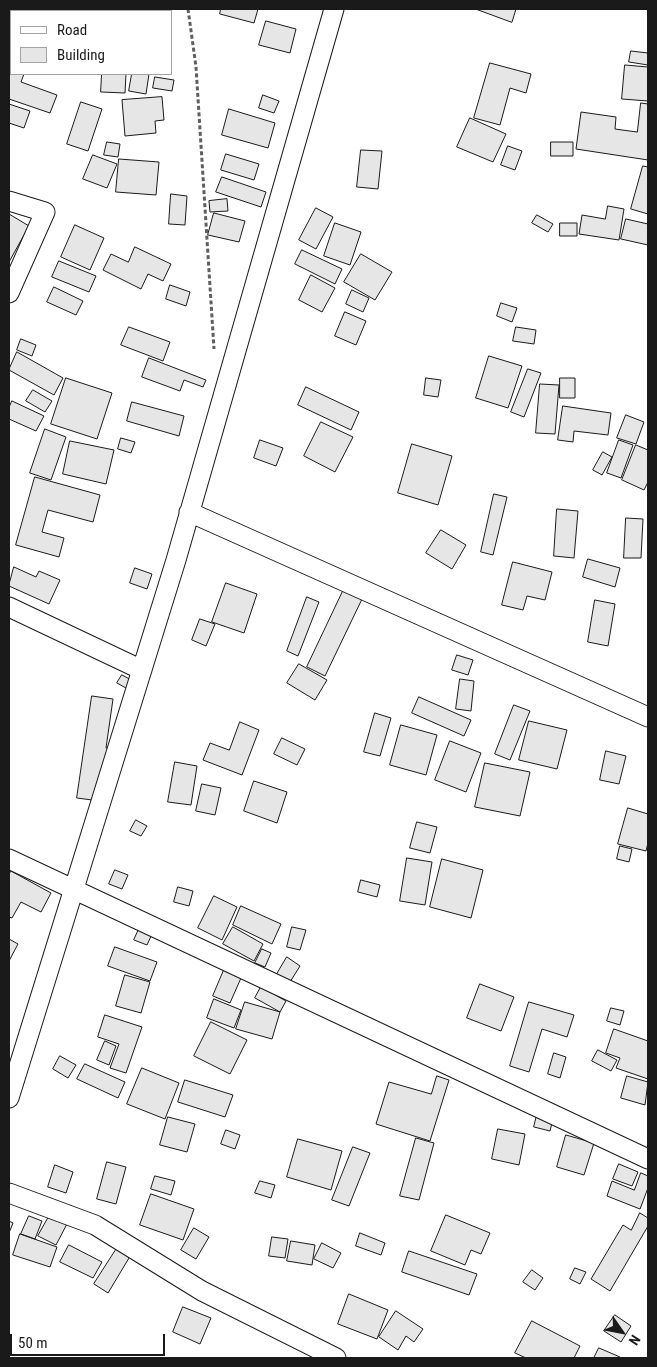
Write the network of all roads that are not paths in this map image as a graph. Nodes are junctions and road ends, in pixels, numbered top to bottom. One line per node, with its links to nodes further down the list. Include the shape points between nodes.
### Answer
1 (334, 9): 4 (street)
2 (9, 201): 3 (street, via 45,212)
3 (9, 293)
4 (189, 512): 6 (street); 7 (street)
5 (9, 607): 6 (street)
6 (142, 670): 9 (street)
7 (648, 718)
8 (9, 859): 9 (street)
9 (74, 890): 10 (street); 11 (street)
10 (9, 1098)
11 (648, 1159)
12 (9, 1193): 13 (street, via 95,1225 202,1291)
13 (336, 1358)

